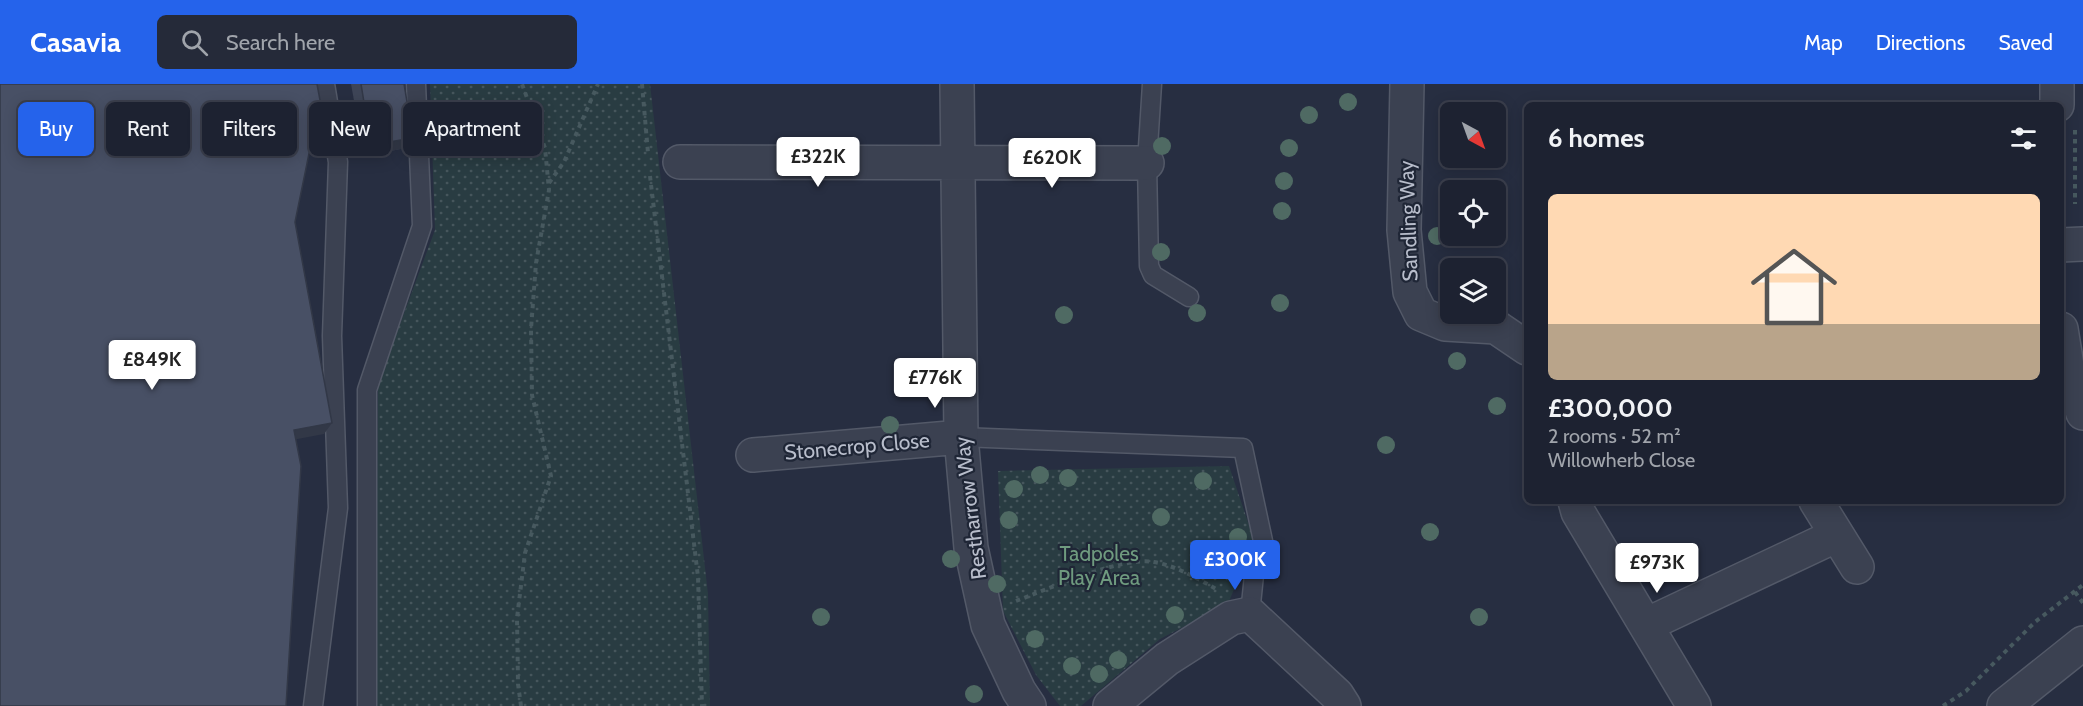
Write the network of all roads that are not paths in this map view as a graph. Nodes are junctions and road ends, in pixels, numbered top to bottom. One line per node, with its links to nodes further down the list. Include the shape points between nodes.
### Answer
1 (325, 84): 27 (lane, via 338,162 332,336 338,508)
2 (416, 84): 28 (lane, via 422,226 367,390)
3 (957, 84): 9 (street, Restharrow Way)
4 (1152, 84): 10 (lane)
5 (1407, 84): 14 (street, Sandling Way, via 1404,230 1410,292 1421,314 1445,324 1496,327)
6 (2057, 84): 7 (street)
7 (2062, 102)
8 (664, 163): 9 (street)
9 (957, 163): 10 (street); 17 (street, Restharrow Way)
10 (1147, 163): 13 (lane, via 1149,266 1153,275)
11 (2064, 244): 12 (street)
12 (2083, 244)
13 (1189, 297)
14 (1524, 346)
15 (2064, 347): 16 (street)
16 (2083, 413)
17 (961, 437): 18 (street, Stonecrop Close); 23 (lane, via 1243,448 1263,541); 29 (street, Restharrow Way, via 971,548 988,625)
18 (753, 455)
19 (1576, 504): 24 (street)
20 (1818, 504): 21 (street)
21 (1837, 535): 22 (street); 24 (street)
22 (1857, 567)
23 (1250, 614): 30 (street, via 1231,618 1167,659); 31 (street)
24 (1646, 625): 32 (street)
25 (2083, 643): 26 (street)
26 (2037, 696): 33 (street)
27 (313, 706)
28 (367, 706)
29 (1029, 706)
30 (1110, 706)
31 (1344, 706)
32 (1694, 706)
33 (2004, 706)

